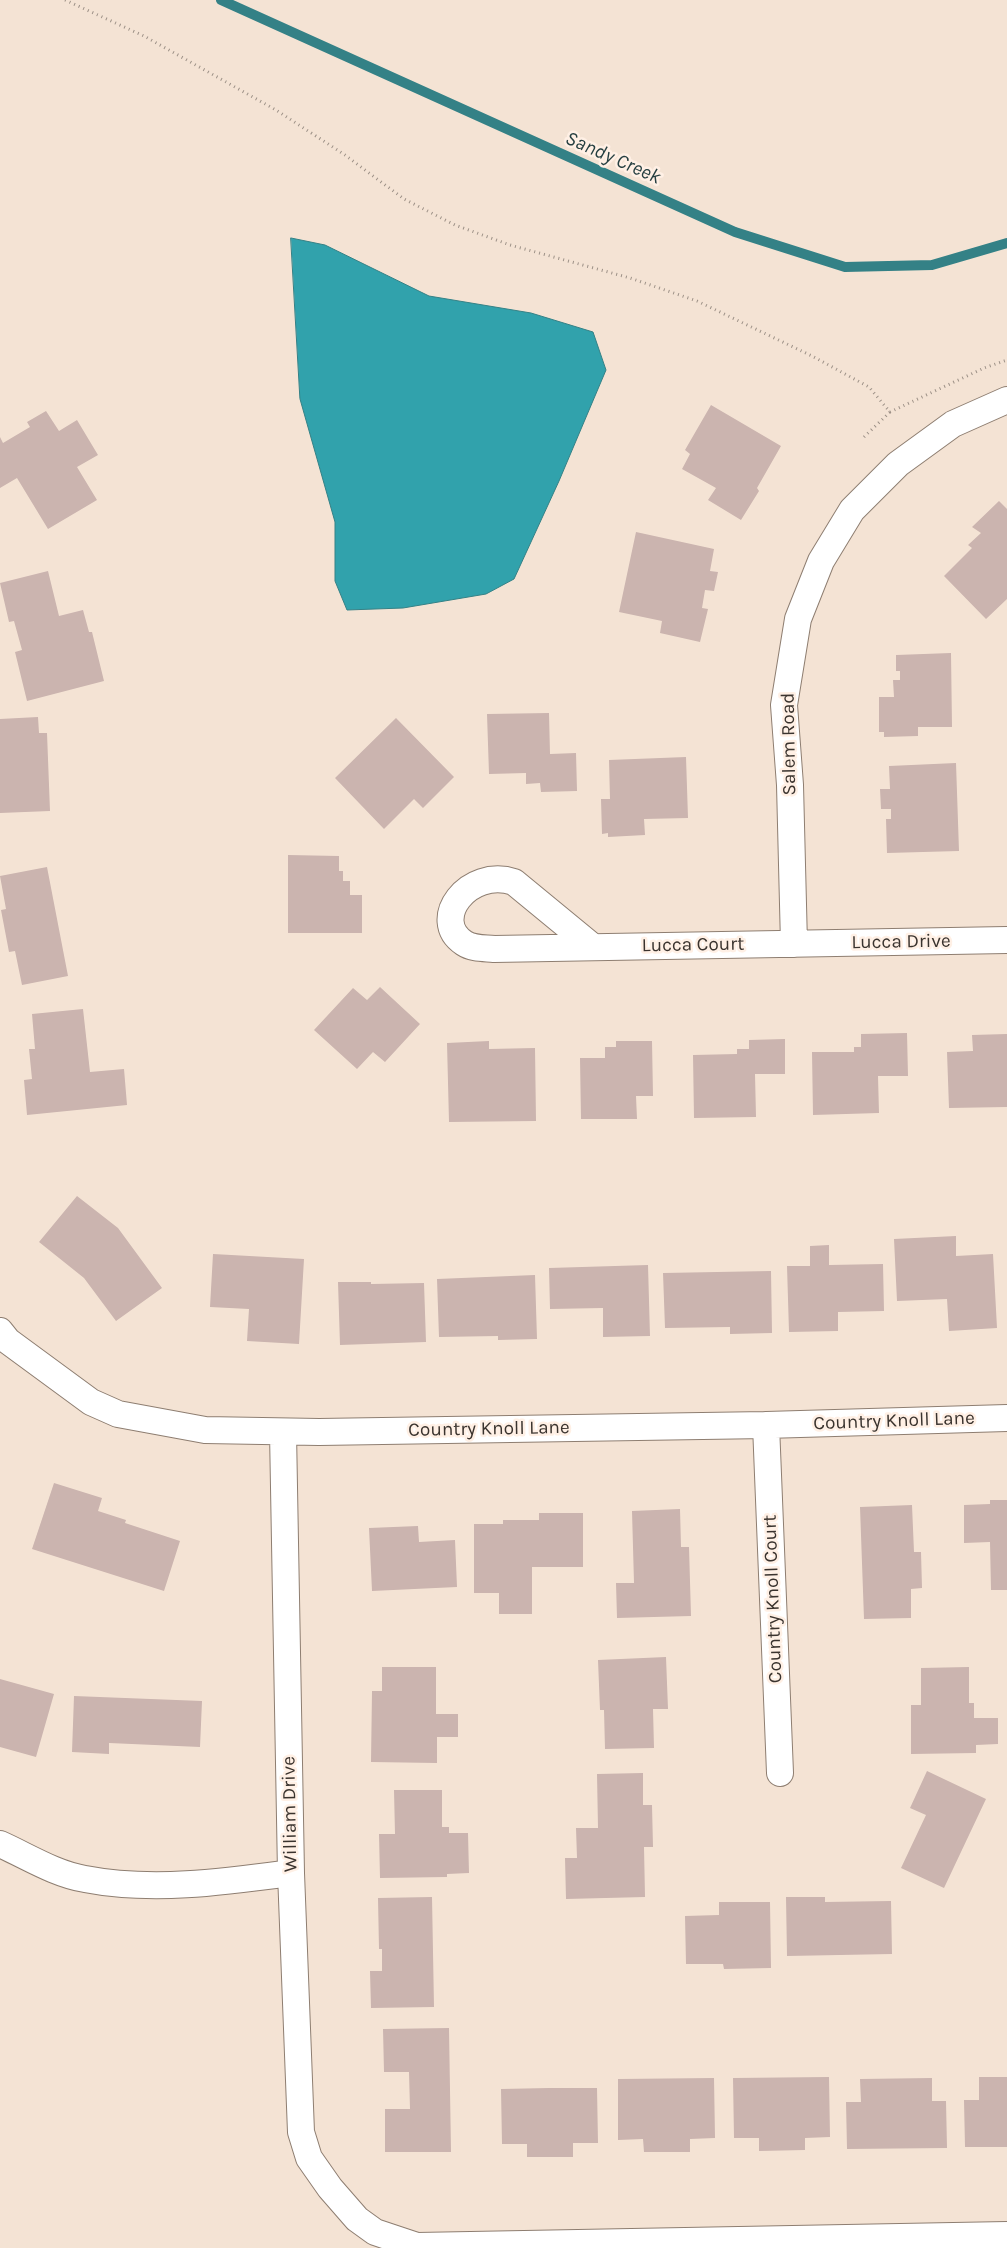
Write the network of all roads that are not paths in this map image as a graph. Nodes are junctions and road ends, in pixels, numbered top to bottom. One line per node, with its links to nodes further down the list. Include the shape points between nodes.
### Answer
1 (1007, 400): 3 (street, Salem Road, via 953,424 898,464 852,510 821,561 798,619 784,705 790,785)
2 (1007, 940): 3 (street, Lucca Drive)
3 (794, 944): 4 (street, Lucca Court)
4 (593, 947): 4 (street, Lucca Court, via 514,882 504,879 486,880 469,887 460,896 452,914 458,936 474,947)
5 (0, 1331): 8 (street, Country Knoll Lane, via 47,1372 91,1402 118,1414 205,1430)
6 (1007, 1418): 7 (street, Country Knoll Lane)
7 (766, 1424): 8 (street, Country Knoll Lane); 9 (street, Country Knoll Court)
8 (282, 1432): 11 (street, William Drive)
9 (780, 1773)
10 (0, 1844): 11 (street, via 83,1879 125,1885 218,1882)
11 (291, 1873): 12 (street, William Drive, via 301,2132 309,2158 330,2188 357,2218 375,2232 417,2246)
12 (1007, 2235)

